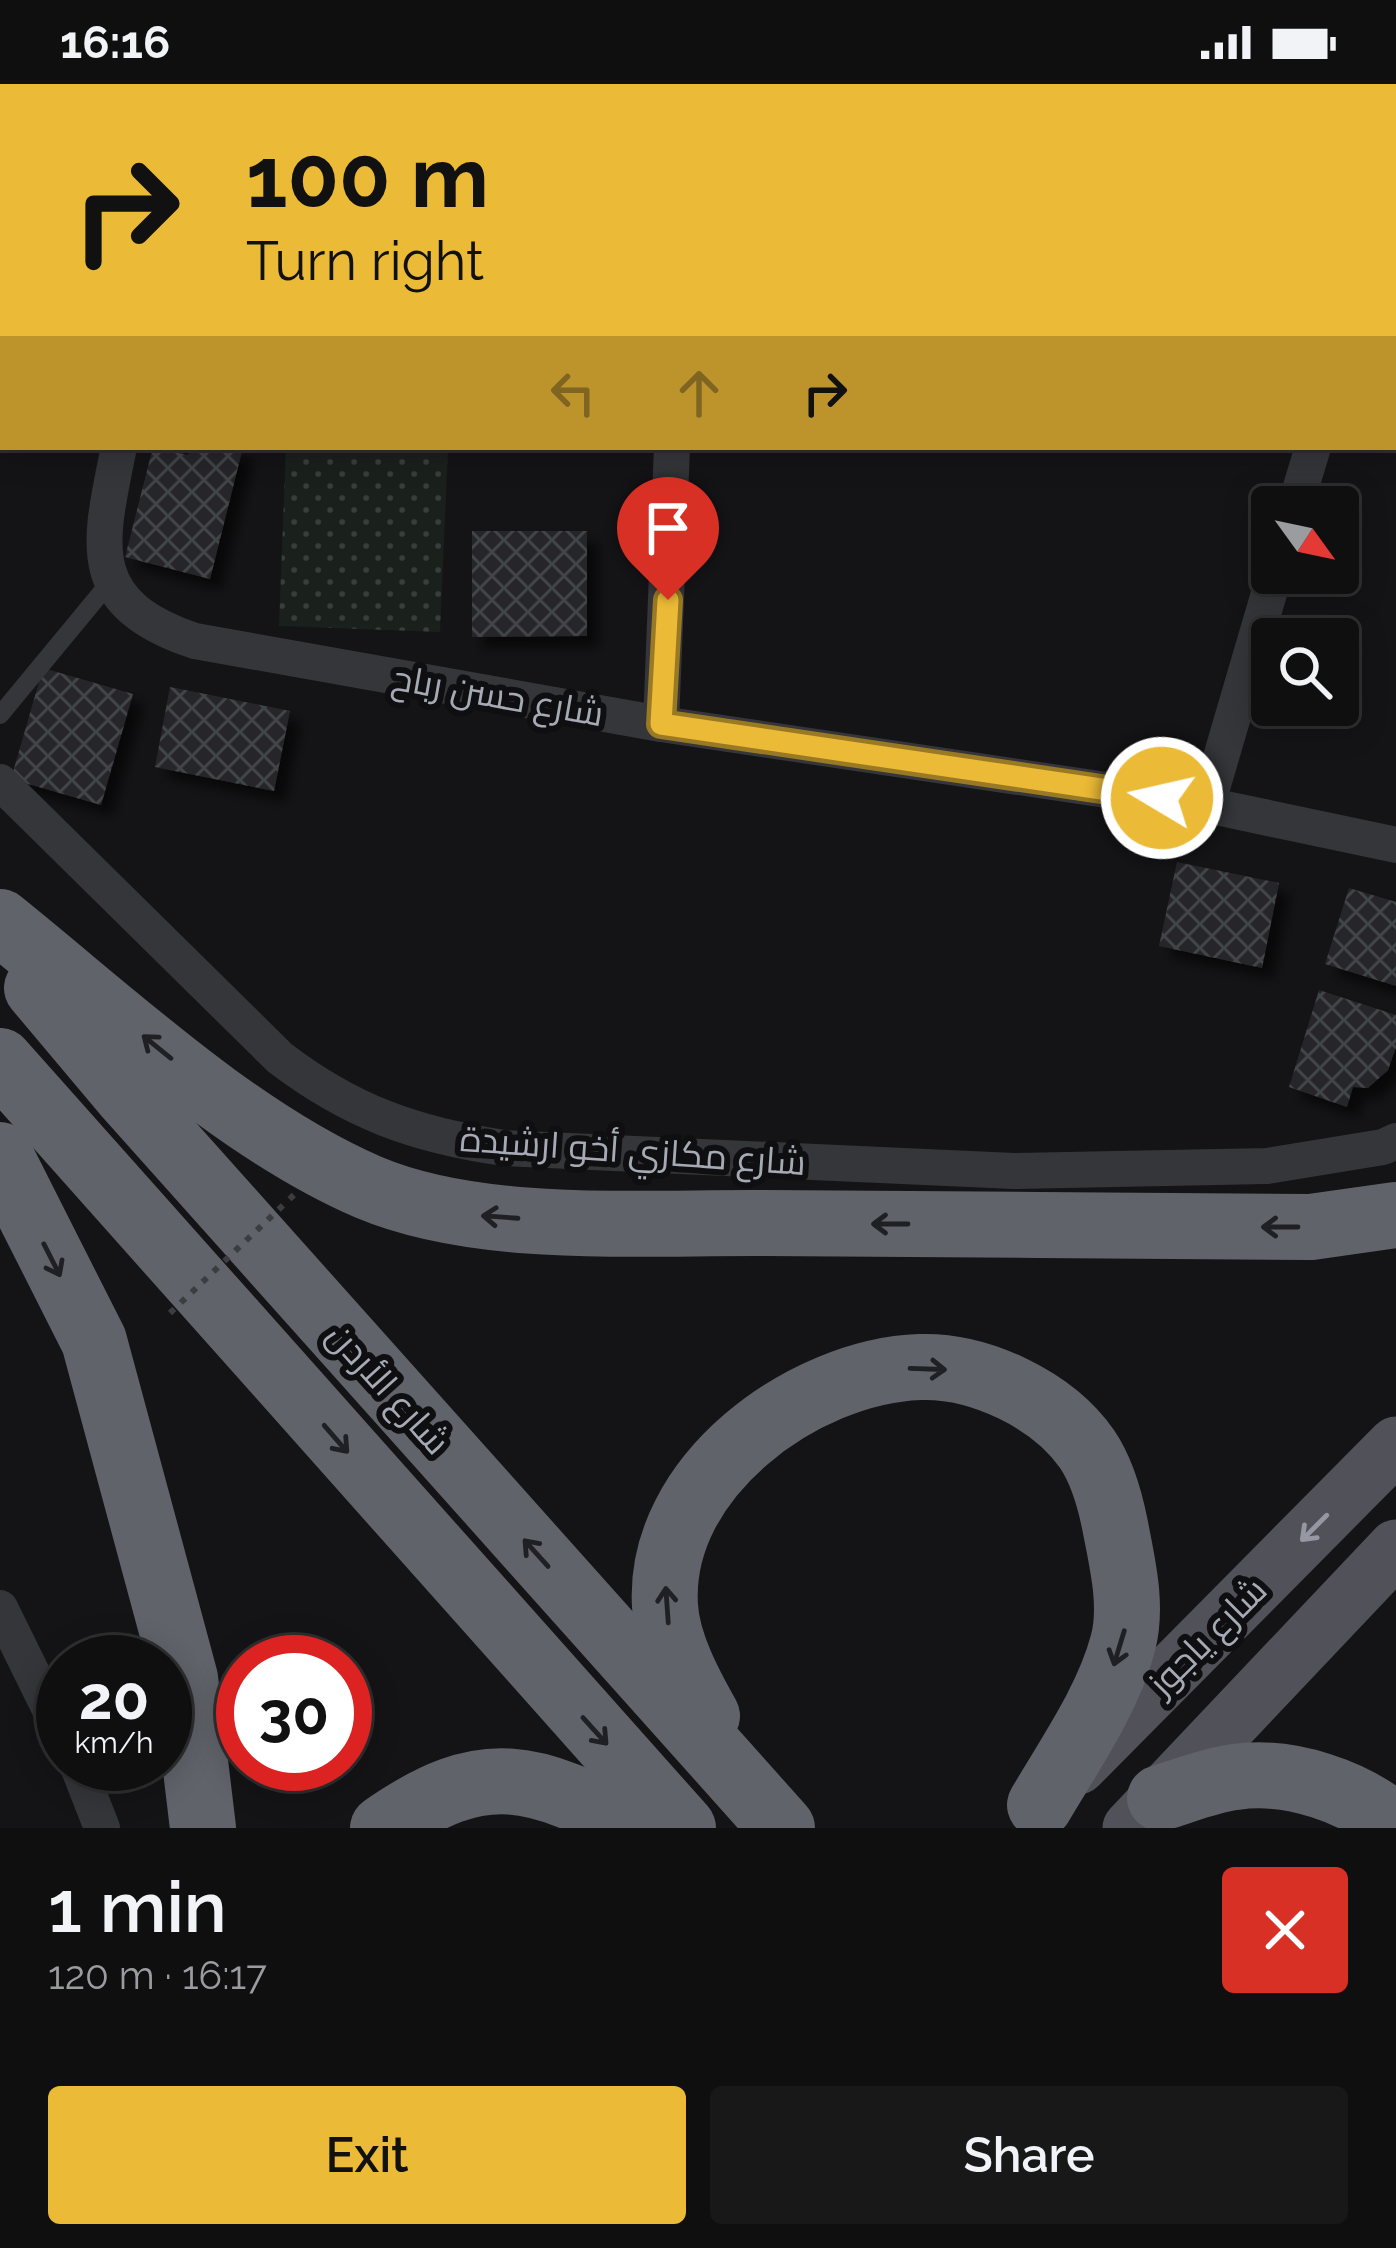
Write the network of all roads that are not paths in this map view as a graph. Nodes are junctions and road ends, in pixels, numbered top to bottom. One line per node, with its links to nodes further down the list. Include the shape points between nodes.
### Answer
1 (41, 84): 2 (street)
2 (92, 84)
3 (119, 450): 7 (street, via 103,548)
4 (672, 450): 10 (street)
5 (1311, 450): 6 (street)
6 (1301, 486)
7 (110, 582): 9 (lane); 10 (street, شارع حسن رباح, via 153,622 195,641)
8 (1269, 594): 12 (street)
9 (0, 715)
10 (661, 724): 12 (street, شارع حسن رباح)
11 (0, 782): 17 (street, شارع مكازي أخو ارشيدة, via 280,1058 325,1092 454,1141 1014,1172 1267,1166)
12 (1207, 805): 13 (street, شارع حسن رباح)
13 (1396, 845)
14 (0, 922): 19 (highway, one-way to 14, via 1311,1227 660,1222 480,1215 427,1205 370,1188 262,1127)
15 (0, 944): 25 (highway, شارع الأردن, one-way to 15)
16 (0, 1061): 32 (highway, شارع الأردن, one-way to 32)
17 (1396, 1141)
18 (0, 1155): 29 (highway, one-way to 29, via 94,1341 185,1678)
19 (1396, 1215)
20 (1396, 1445): 27 (main road, شارع ياجوز, one-way to 27)
21 (1396, 1547): 26 (main road, شارع ياجوز)
22 (0, 1608): 23 (street)
23 (36, 1681)
24 (87, 1791): 28 (street)
25 (764, 1808): 27 (highway, one-way to 27, via 702,1707 670,1632 665,1588 678,1531 714,1473 798,1403 879,1372 935,1367 1014,1390 1072,1431 1094,1461 1114,1518 1125,1577 1123,1643 1086,1726)
26 (1146, 1813): 33 (highway, via 1235,1777 1271,1777 1351,1797)
27 (1030, 1816)
28 (102, 1828)
29 (203, 1828)
30 (383, 1828): 31 (highway, via 425,1798 478,1780 532,1783)
31 (637, 1828)
32 (683, 1828)
33 (1396, 1828)

